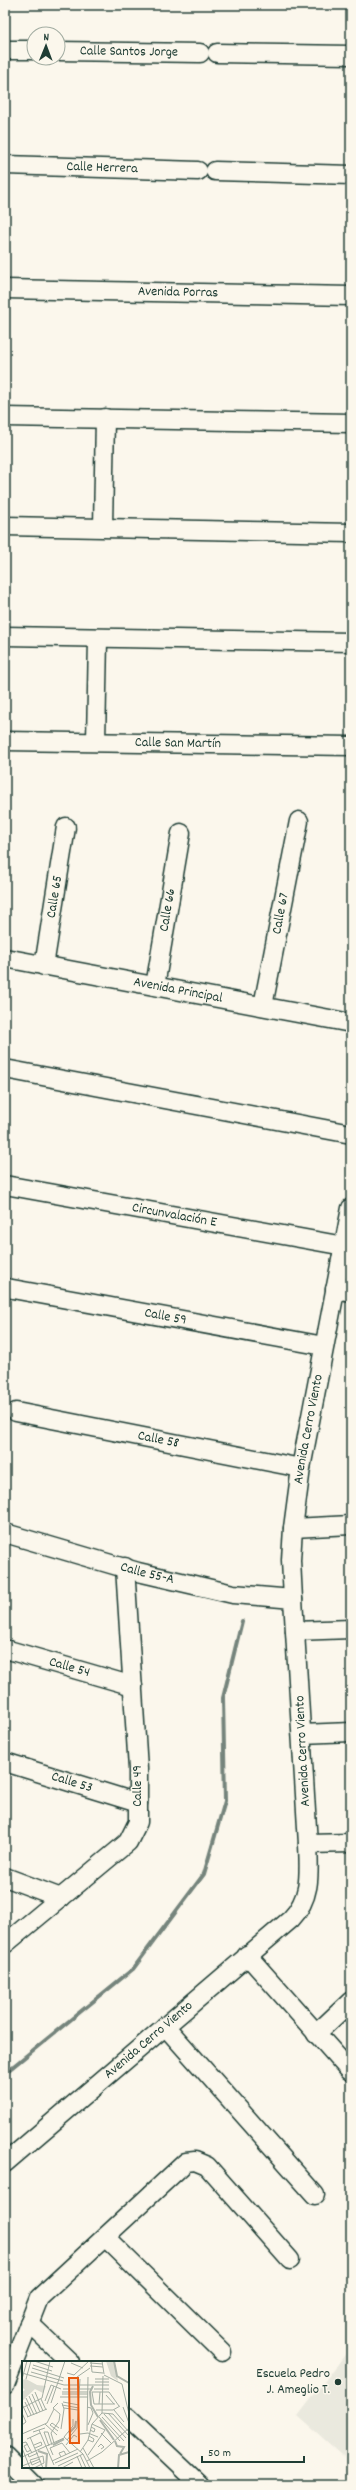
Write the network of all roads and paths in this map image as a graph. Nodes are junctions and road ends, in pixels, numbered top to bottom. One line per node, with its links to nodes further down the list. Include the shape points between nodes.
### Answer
1 (5, 50): 2 (street)
2 (26, 50)
3 (66, 51): 4 (street, Calle Santos Jorge)
4 (351, 55)
5 (5, 165): 6 (street, Calle Herrera)
6 (351, 175)
7 (5, 289): 8 (street, Avenida Porras)
8 (351, 296)
9 (5, 418): 10 (street)
10 (105, 418): 11 (street); 13 (street)
11 (351, 423)
12 (5, 526): 13 (street)
13 (103, 527): 14 (street)
14 (351, 533)
15 (5, 636): 16 (street)
16 (98, 639): 17 (street); 19 (street)
17 (351, 642)
18 (5, 741): 19 (street, Calle San Martín)
19 (96, 741): 20 (street, Calle San Martín)
20 (351, 746)
21 (299, 821): 27 (street, Calle 67)
22 (66, 827): 25 (street, Calle 65)
23 (181, 833): 26 (street, Calle 66)
24 (5, 958): 25 (street, Avenida Principal)
25 (44, 966): 26 (street, Avenida Principal)
26 (155, 986): 27 (street, Avenida Principal)
27 (263, 1006): 28 (street, Avenida Principal)
28 (351, 1023)
29 (5, 1069): 30 (street)
30 (351, 1134)
31 (5, 1185): 33 (street, Circunvalación E)
32 (351, 1208): 33 (street, Avenida Cerro Viento)
33 (344, 1246): 35 (street, Avenida Cerro Viento)
34 (7, 1288): 36 (street, Calle 59)
35 (343, 1290): 36 (street, Avenida Cerro Viento)
36 (324, 1346): 38 (street, Avenida Cerro Viento)
37 (16, 1412): 38 (street, Calle 58)
38 (301, 1468): 40 (street, Avenida Cerro Viento)
39 (351, 1525): 40 (street)
40 (293, 1528): 43 (street, Avenida Cerro Viento)
41 (5, 1533): 42 (street, Calle 55-A)
42 (125, 1567): 43 (street, Calle 55-A, via 234,1594); 47 (street, Calle 49)
43 (293, 1599): 45 (street, Avenida Cerro Viento)
44 (351, 1628): 45 (street)
45 (295, 1631): 49 (street, Avenida Cerro Viento)
46 (5, 1649): 47 (street, Calle 54)
47 (133, 1686): 51 (street, Calle 49)
48 (351, 1732): 49 (street)
49 (302, 1734): 53 (street, Avenida Cerro Viento)
50 (5, 1762): 51 (street, Calle 53)
51 (138, 1803): 55 (street, Calle 49, via 138,1822 128,1842)
52 (351, 1843): 53 (street)
53 (308, 1844): 57 (street, Avenida Cerro Viento, via 309,1875 305,1900 292,1919)
54 (5, 1877): 55 (street)
55 (61, 1898): 56 (street, Calle 49)
56 (5, 1944)
57 (247, 1955): 59 (street, Avenida Cerro Viento); 60 (street)
58 (351, 2001): 60 (street)
59 (165, 2026): 62 (street, Avenida Cerro Viento); 63 (street)
60 (316, 2034): 61 (street)
61 (350, 2071)
62 (5, 2163)
63 (315, 2195)
64 (105, 2238): 65 (street, via 186,2162 195,2161 206,2166); 66 (street, via 39,2298); 67 (street)
65 (290, 2260)
66 (28, 2323): 68 (street); 69 (street)
67 (222, 2352)
68 (69, 2361)
69 (5, 2385)
70 (129, 2418): 73 (street)
71 (5, 2456): 72 (street)
72 (34, 2485)
73 (200, 2485)

